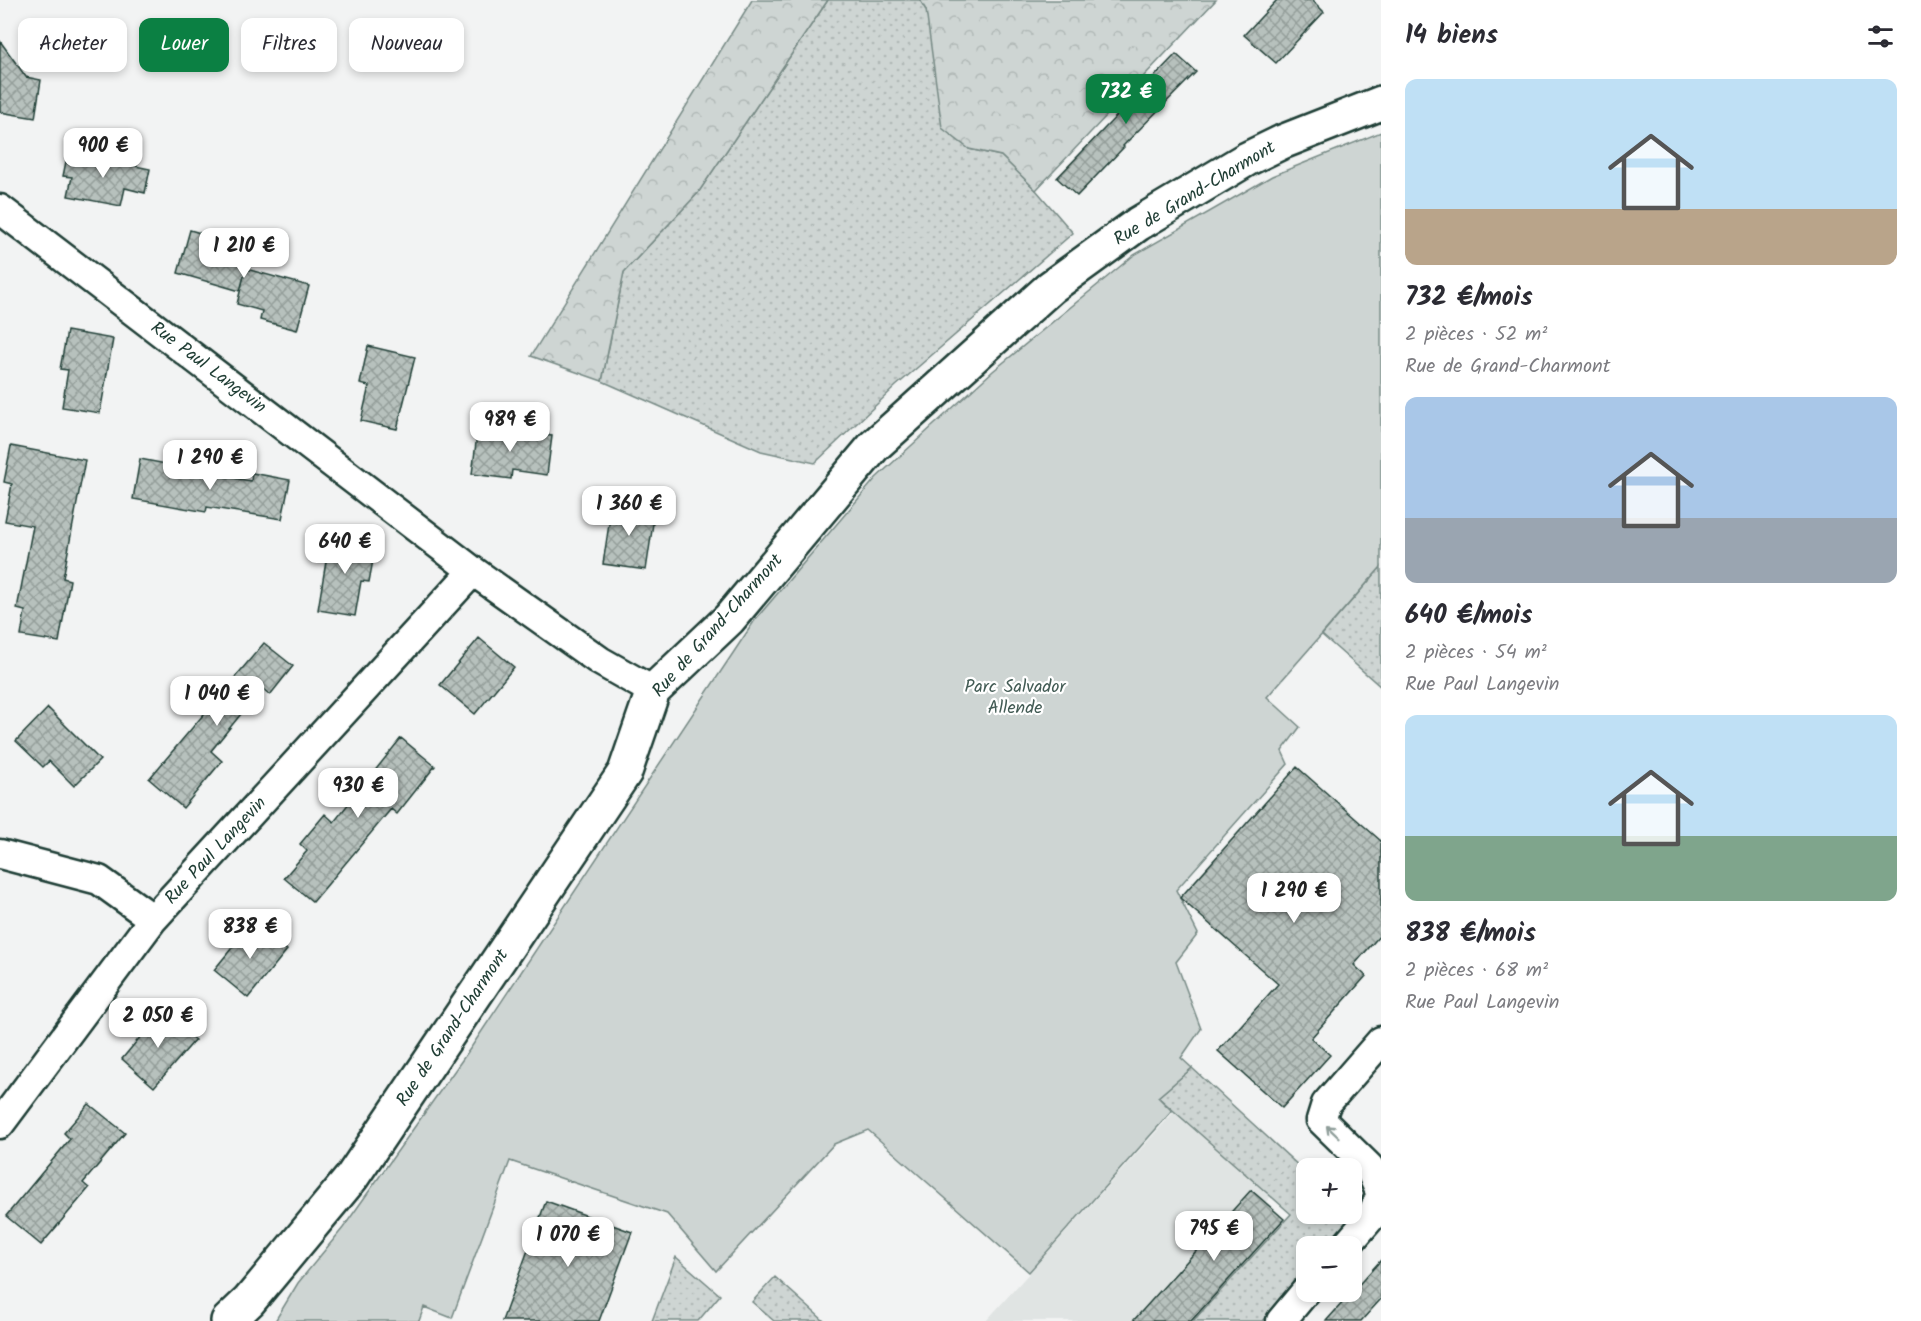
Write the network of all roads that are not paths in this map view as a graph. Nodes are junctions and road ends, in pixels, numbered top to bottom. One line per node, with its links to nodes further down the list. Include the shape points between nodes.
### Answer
1 (1381, 103): 4 (street, Rue de Grand-Charmont, via 1247,159 1138,224 1051,287 874,446 729,619)
2 (0, 208): 3 (street, Rue Paul Langevin)
3 (473, 571): 4 (street, Rue Paul Langevin, via 600,661); 6 (street, Rue Paul Langevin)
4 (653, 691): 12 (street, Rue de Grand-Charmont, via 625,772 514,938 352,1177)
5 (0, 854): 6 (street, Rue Paul Langevin, via 99,880)
6 (153, 919): 8 (street, Rue Paul Langevin)
7 (1381, 1041): 9 (street, one-way to 7, via 1369,1167 1321,1120 1326,1104)
8 (0, 1124)
9 (1381, 1194): 10 (street, via 1371,1217)
10 (1355, 1236)
11 (1297, 1302): 13 (street)
12 (228, 1321)
13 (1281, 1321)

